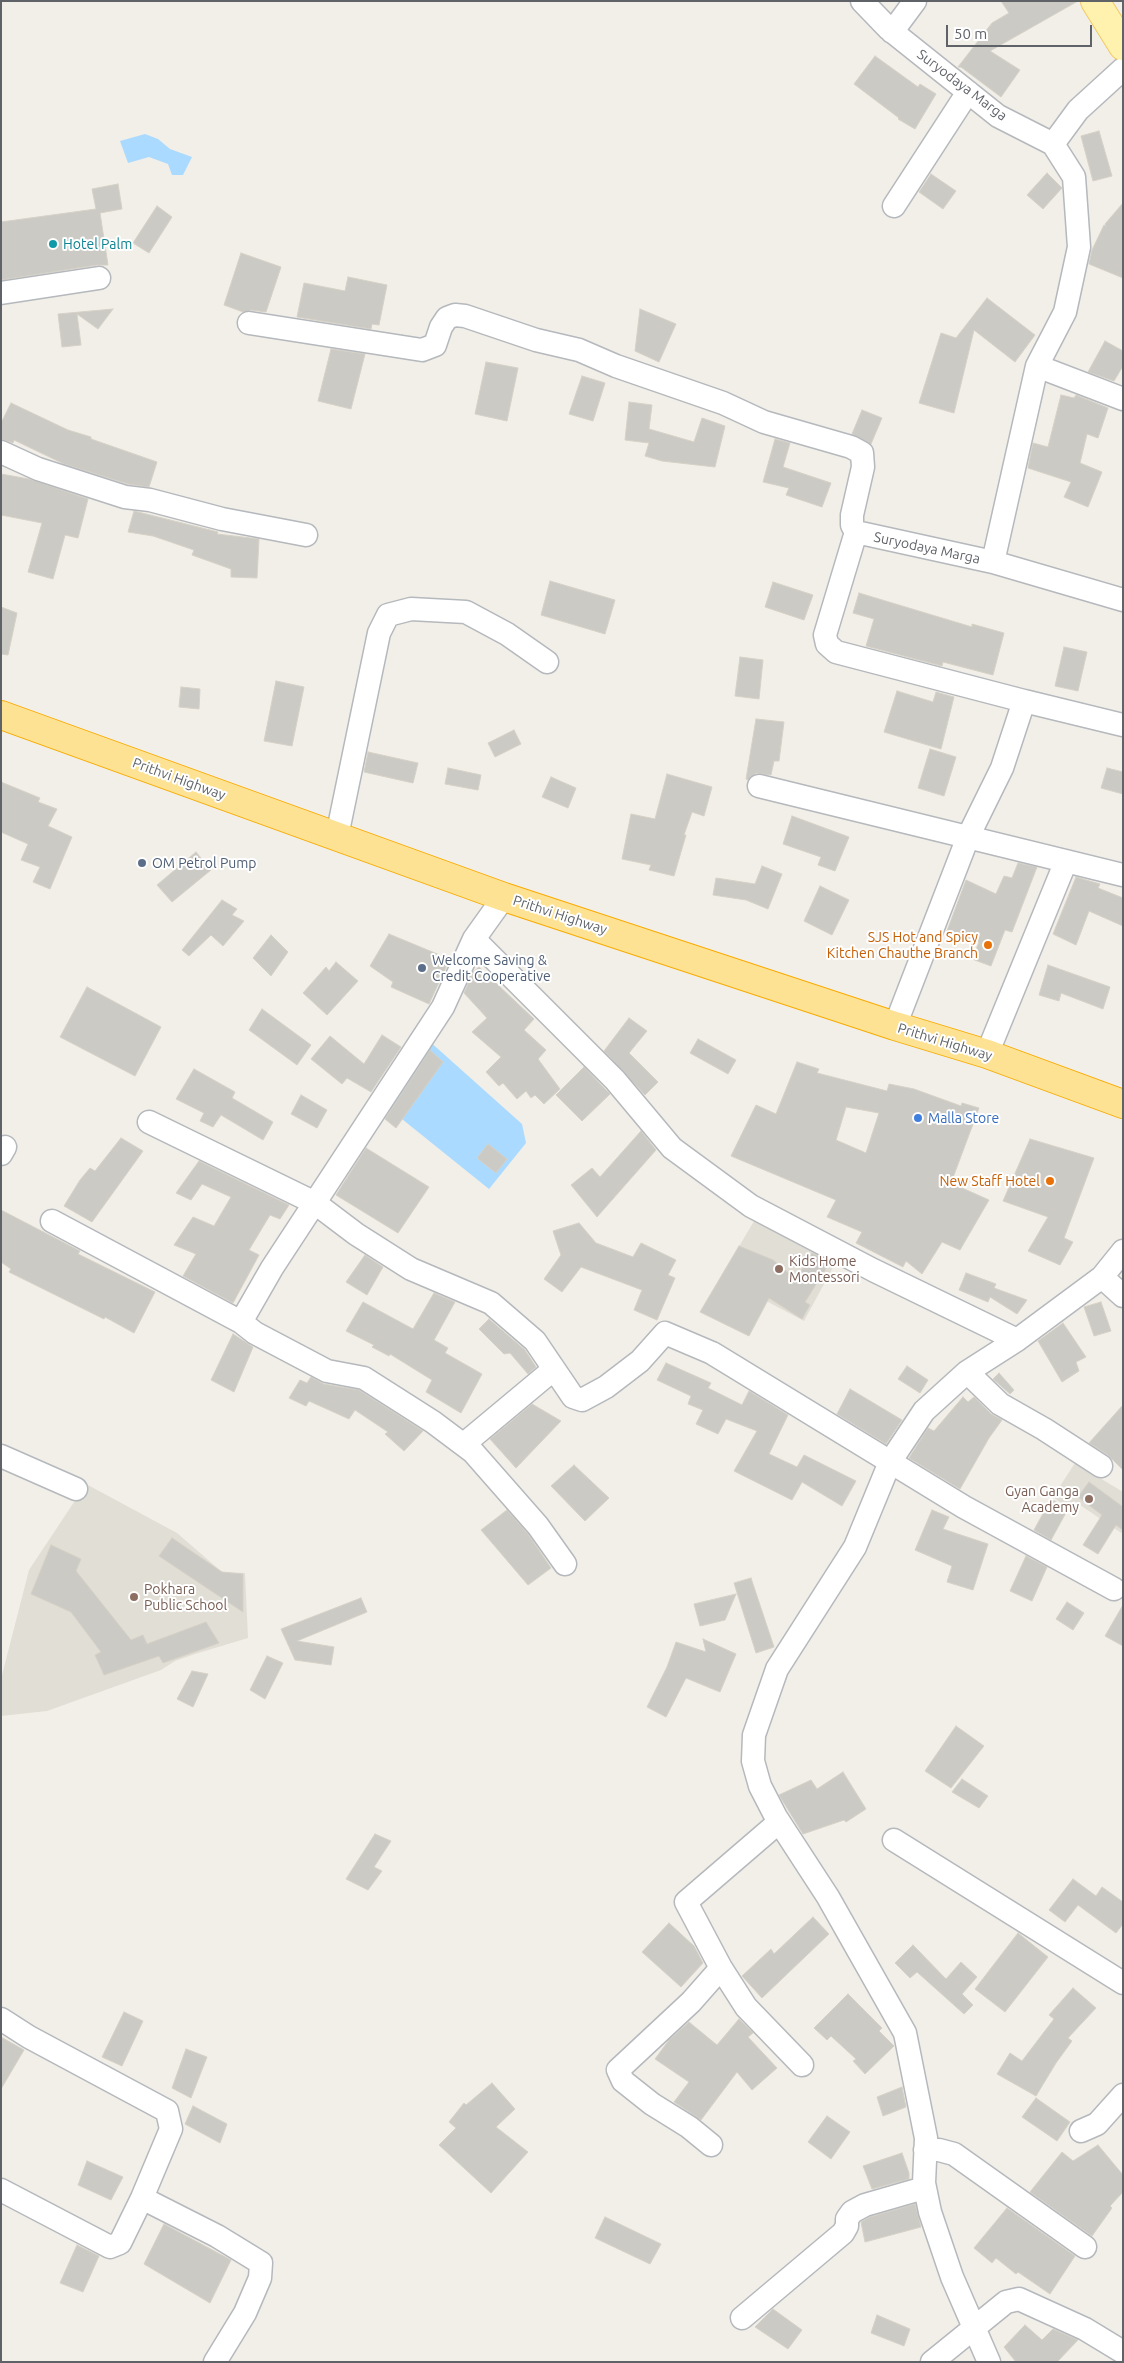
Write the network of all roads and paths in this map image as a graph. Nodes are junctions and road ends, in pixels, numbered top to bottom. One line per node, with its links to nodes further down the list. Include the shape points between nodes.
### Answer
1 (862, 1): 4 (street, Suryodaya Marga)
2 (915, 1): 4 (street)
3 (1095, 1): 5 (main road)
4 (892, 32): 7 (street, Suryodaya Marga)
5 (1123, 46)
6 (1123, 69): 8 (street, via 1078,110)
7 (968, 92): 8 (street, Suryodaya Marga, via 998,116); 9 (street)
8 (1053, 144): 13 (street, Suryodaya Marga, via 1074,177 1079,247 1065,312)
9 (894, 206)
10 (99, 278): 11 (street)
11 (1, 293)
12 (249, 323): 16 (street, via 422,350 434,345 447,318 455,315 579,350 723,403 764,422 862,453 863,466 852,515)
13 (1037, 366): 14 (street); 18 (street, Suryodaya Marga)
14 (1123, 399)
15 (1, 452): 17 (street, via 125,497)
16 (856, 532): 18 (street, Suryodaya Marga); 21 (street, Suryodaya Marga, via 825,635 827,644 836,652)
17 (306, 535)
18 (993, 562): 19 (street)
19 (1123, 600)
20 (547, 662): 25 (street, via 507,634 466,612 411,609 388,615 379,633)
21 (1024, 701): 23 (street, Suryodaya Marga); 26 (street, via 1002,768)
22 (1, 715): 25 (highway, Prithvi Highway)
23 (1123, 725)
24 (759, 786): 26 (street)
25 (337, 836): 29 (highway, Prithvi Highway)
26 (968, 837): 27 (street); 31 (street)
27 (1066, 861): 28 (street); 32 (street)
28 (1123, 875)
29 (504, 896): 30 (street); 31 (highway, Prithvi Highway)
30 (474, 939): 35 (street, via 443,1007); 41 (street, via 614,1080 672,1148 752,1206 873,1270)
31 (895, 1026): 32 (highway, Prithvi Highway)
32 (987, 1054): 33 (highway, Prithvi Highway)
33 (1123, 1104)
34 (149, 1122): 35 (street)
35 (315, 1203): 40 (street); 42 (street, via 411,1270 491,1303 535,1341)
36 (52, 1221): 40 (street)
37 (1123, 1251): 38 (street)
38 (1102, 1277): 39 (street); 41 (street)
39 (1123, 1296)
40 (241, 1322): 44 (street, via 255,1333 327,1371 364,1378)
41 (1018, 1340): 43 (street)
42 (554, 1369): 44 (street); 46 (street, via 573,1397 582,1400 606,1387 640,1361 665,1333 712,1353)
43 (968, 1372): 46 (street, via 924,1411); 47 (street, via 1000,1404)
44 (464, 1444): 49 (street, via 538,1526)
45 (1, 1456): 48 (street)
46 (890, 1462): 50 (street, via 964,1507); 51 (street, via 855,1547 777,1669 754,1735 753,1761 760,1786)
47 (1101, 1466)
48 (76, 1489)
49 (566, 1564)
50 (1114, 1588)
51 (779, 1822): 53 (street, via 686,1902); 60 (street, via 828,1897 905,2033 925,2129)
52 (894, 1840): 54 (street)
53 (721, 1968): 56 (street, via 746,2007); 59 (street, via 691,2002 618,2070 623,2081)
54 (1123, 1983)
55 (1, 2019): 63 (street, via 167,2111 171,2129)
56 (802, 2065)
57 (1123, 2095): 58 (street, via 1097,2124)
58 (1081, 2131)
59 (711, 2145)
60 (925, 2150): 61 (street); 64 (street, via 954,2154)
61 (924, 2188): 65 (street, via 865,2205 852,2212 844,2234); 66 (street)
62 (1, 2190): 63 (street, via 110,2247 120,2243)
63 (142, 2198): 68 (street, via 217,2236 261,2263 260,2278 245,2312)
64 (1085, 2247)
65 (742, 2318)
66 (973, 2329): 67 (street, via 1006,2302 1019,2299 1078,2326); 69 (street); 70 (street)
67 (1123, 2352)
68 (215, 2362)
69 (932, 2362)
70 (989, 2362)

